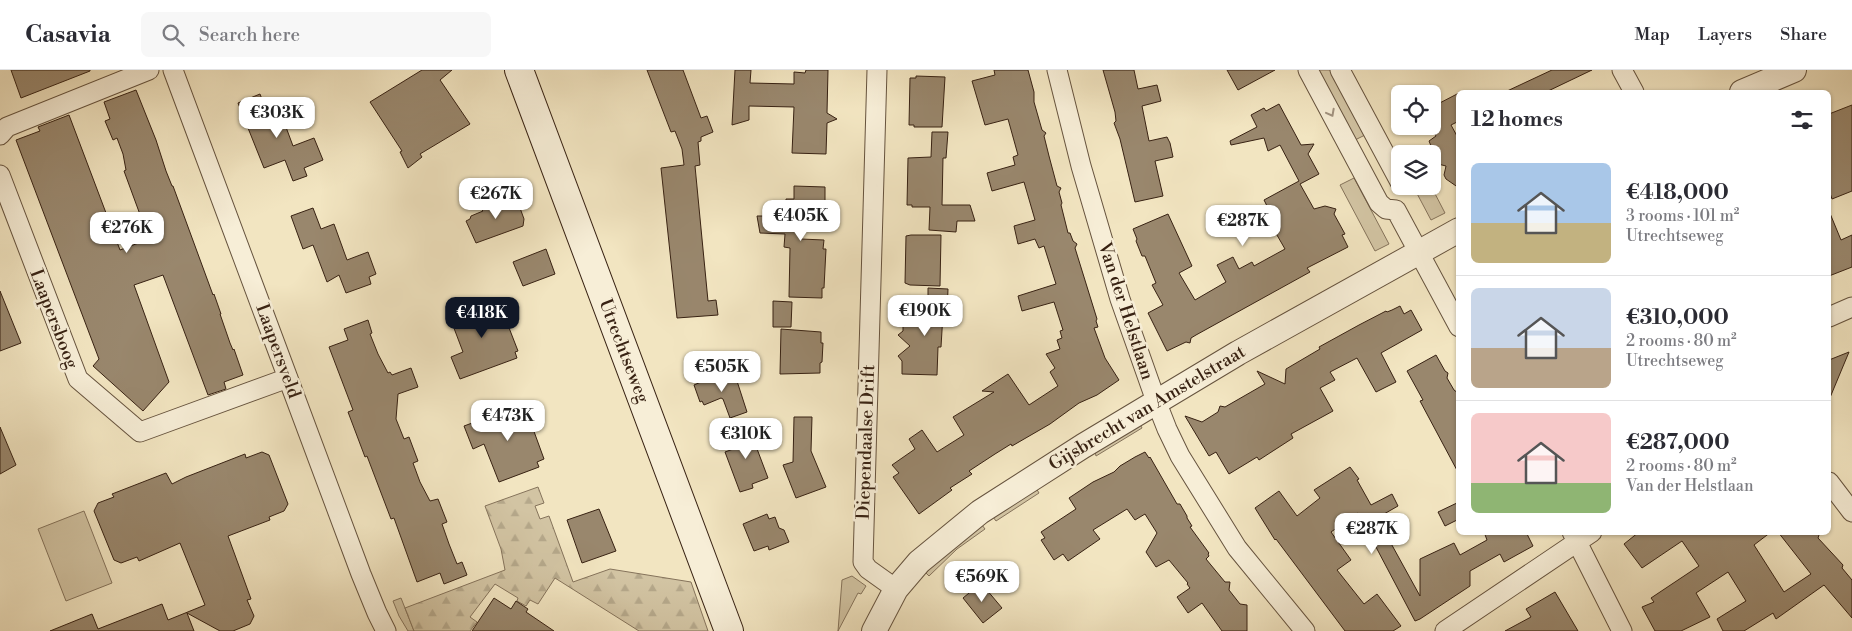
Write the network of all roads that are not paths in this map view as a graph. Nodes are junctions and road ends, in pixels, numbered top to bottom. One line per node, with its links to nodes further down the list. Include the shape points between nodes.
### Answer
1 (150, 70): 12 (street, via 7,128)
2 (173, 70): 22 (street, Laapersveld)
3 (520, 70): 29 (main road, Utrechtseweg)
4 (877, 70): 27 (street, Diependaalse Drift, via 863,562)
5 (1057, 70): 23 (street, Van der Helstlaan, via 1120,299)
6 (1308, 70): 16 (street, one-way to 16, via 1379,203 1386,210)
7 (1340, 70): 13 (street)
8 (1622, 70): 10 (street)
9 (1794, 70): 11 (street)
10 (1633, 90)
11 (1747, 90)
12 (0, 135)
13 (1391, 165)
14 (0, 175): 22 (street, Laapersboog, via 78,379 140,432)
15 (1404, 195): 16 (street)
16 (1396, 210): 18 (street)
17 (1456, 232): 18 (street, Gijsbrecht van Amstelstraat)
18 (1418, 252): 21 (street); 23 (street, Gijsbrecht van Amstelstraat)
19 (1852, 307): 20 (street)
20 (1831, 316)
21 (1456, 322)
22 (288, 378): 28 (street, Laapersveld, via 361,574)
23 (1156, 401): 27 (street, Gijsbrecht van Amstelstraat, via 980,512 919,562); 31 (street, Van der Helstlaan, via 1180,456 1237,548)
24 (1831, 485): 25 (street)
25 (1852, 512)
26 (1580, 536): 32 (street); 33 (street)
27 (896, 590): 30 (street, Gijsbrecht van Amstelstraat)
28 (386, 631)
29 (729, 631)
30 (874, 631)
31 (1305, 631)
32 (1445, 631)
33 (1622, 631)

